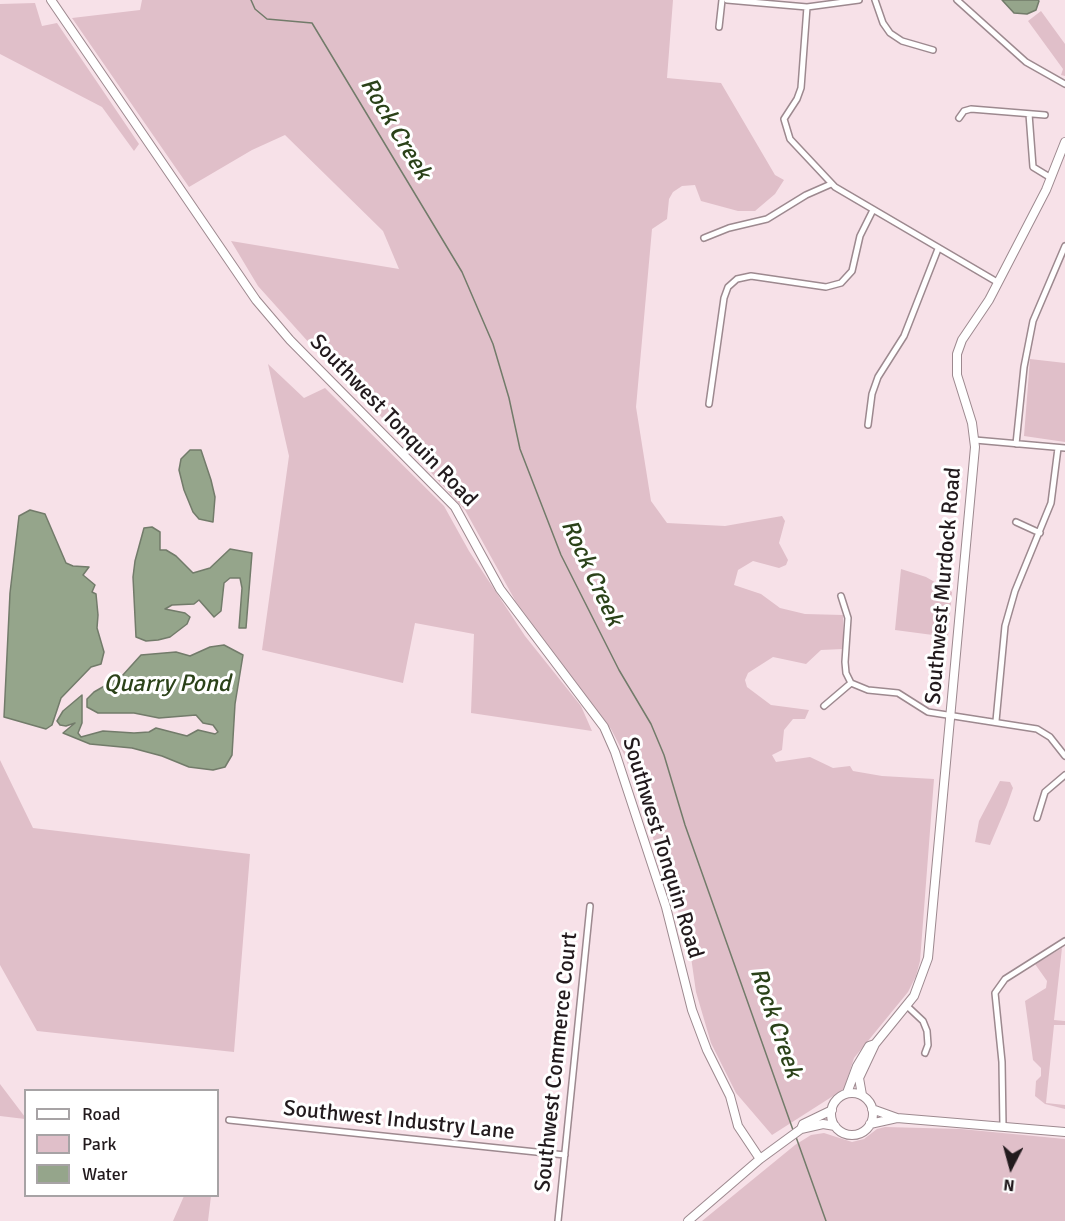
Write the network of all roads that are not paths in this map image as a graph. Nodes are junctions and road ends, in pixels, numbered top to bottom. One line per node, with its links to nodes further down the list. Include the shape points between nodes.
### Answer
1 (51, 0): 54 (main road, Southwest Tonquin Road, via 256,300 290,340 455,507 505,596 604,726 666,907 695,1020 730,1096 738,1126)
2 (722, 0): 8 (street)
3 (727, 0): 7 (street)
4 (859, 0): 7 (street)
5 (875, 0): 9 (street, via 890,33 902,41)
6 (957, 0): 10 (street, via 1026,62)
7 (807, 7): 16 (street, via 801,88 784,124 789,139)
8 (719, 27)
9 (933, 50)
10 (1065, 84)
11 (1029, 114): 12 (street); 13 (street, via 971,109); 15 (street, via 1033,167)
12 (1045, 115)
13 (959, 118)
14 (1065, 142): 15 (main road, Southwest Murdock Road)
15 (1051, 178): 21 (main road, Southwest Murdock Road)
16 (831, 184): 17 (street); 18 (street, via 767,219)
17 (873, 210): 20 (street); 22 (street, via 860,236 852,271 841,283 826,287 751,276 737,279 728,287)
18 (704, 238)
19 (1065, 246): 25 (street, via 1033,321)
20 (938, 249): 21 (street); 23 (street, via 904,336 878,377)
21 (997, 282): 24 (main road, Southwest Murdock Road, via 962,340 957,357 957,375)
22 (710, 404)
23 (868, 425)
24 (975, 440): 25 (street); 32 (main road, Southwest Murdock Road)
25 (1016, 444): 26 (street)
26 (1062, 448): 28 (street, via 1052,503)
27 (1016, 522): 28 (street)
28 (1040, 533): 33 (street, via 1005,626)
29 (841, 596): 30 (street, via 848,618 845,662)
30 (851, 683): 31 (street); 32 (street, via 868,690 898,693 927,712)
31 (824, 706)
32 (950, 715): 33 (street); 39 (main road, Southwest Murdock Road, via 928,958 922,982)
33 (996, 721): 34 (street, via 1041,731)
34 (1065, 756)
35 (1065, 776): 36 (street, via 1046,792)
36 (1037, 818)
37 (590, 906): 53 (street, Southwest Commerce Court)
38 (1065, 941): 50 (street, via 1005,979 995,993)
39 (907, 1006): 40 (main road, Southwest Murdock Road); 41 (street, via 923,1021 927,1031)
40 (875, 1044): 42 (main road, Southwest Murdock Road, via 868,1047 859,1061); 43 (main road, Southwest Murdock Road, via 860,1078)
41 (925, 1053)
42 (847, 1093): 43 (main road); 45 (main road, via 835,1102)
43 (862, 1095): 44 (main road)
44 (872, 1109): 46 (main road); 48 (main road)
45 (832, 1110): 49 (main road); 51 (main road, via 803,1124)
46 (897, 1118): 48 (main road); 50 (main road)
47 (229, 1120): 53 (street, Southwest Industry Lane)
48 (870, 1124): 49 (main road, via 850,1136)
49 (835, 1126): 51 (main road, via 823,1124)
50 (1003, 1126): 52 (main road)
51 (801, 1129): 54 (main road)
52 (1065, 1132)
53 (565, 1155): 55 (street, Southwest Commerce Court)
54 (760, 1159): 56 (main road)
55 (558, 1221)
56 (688, 1221)

